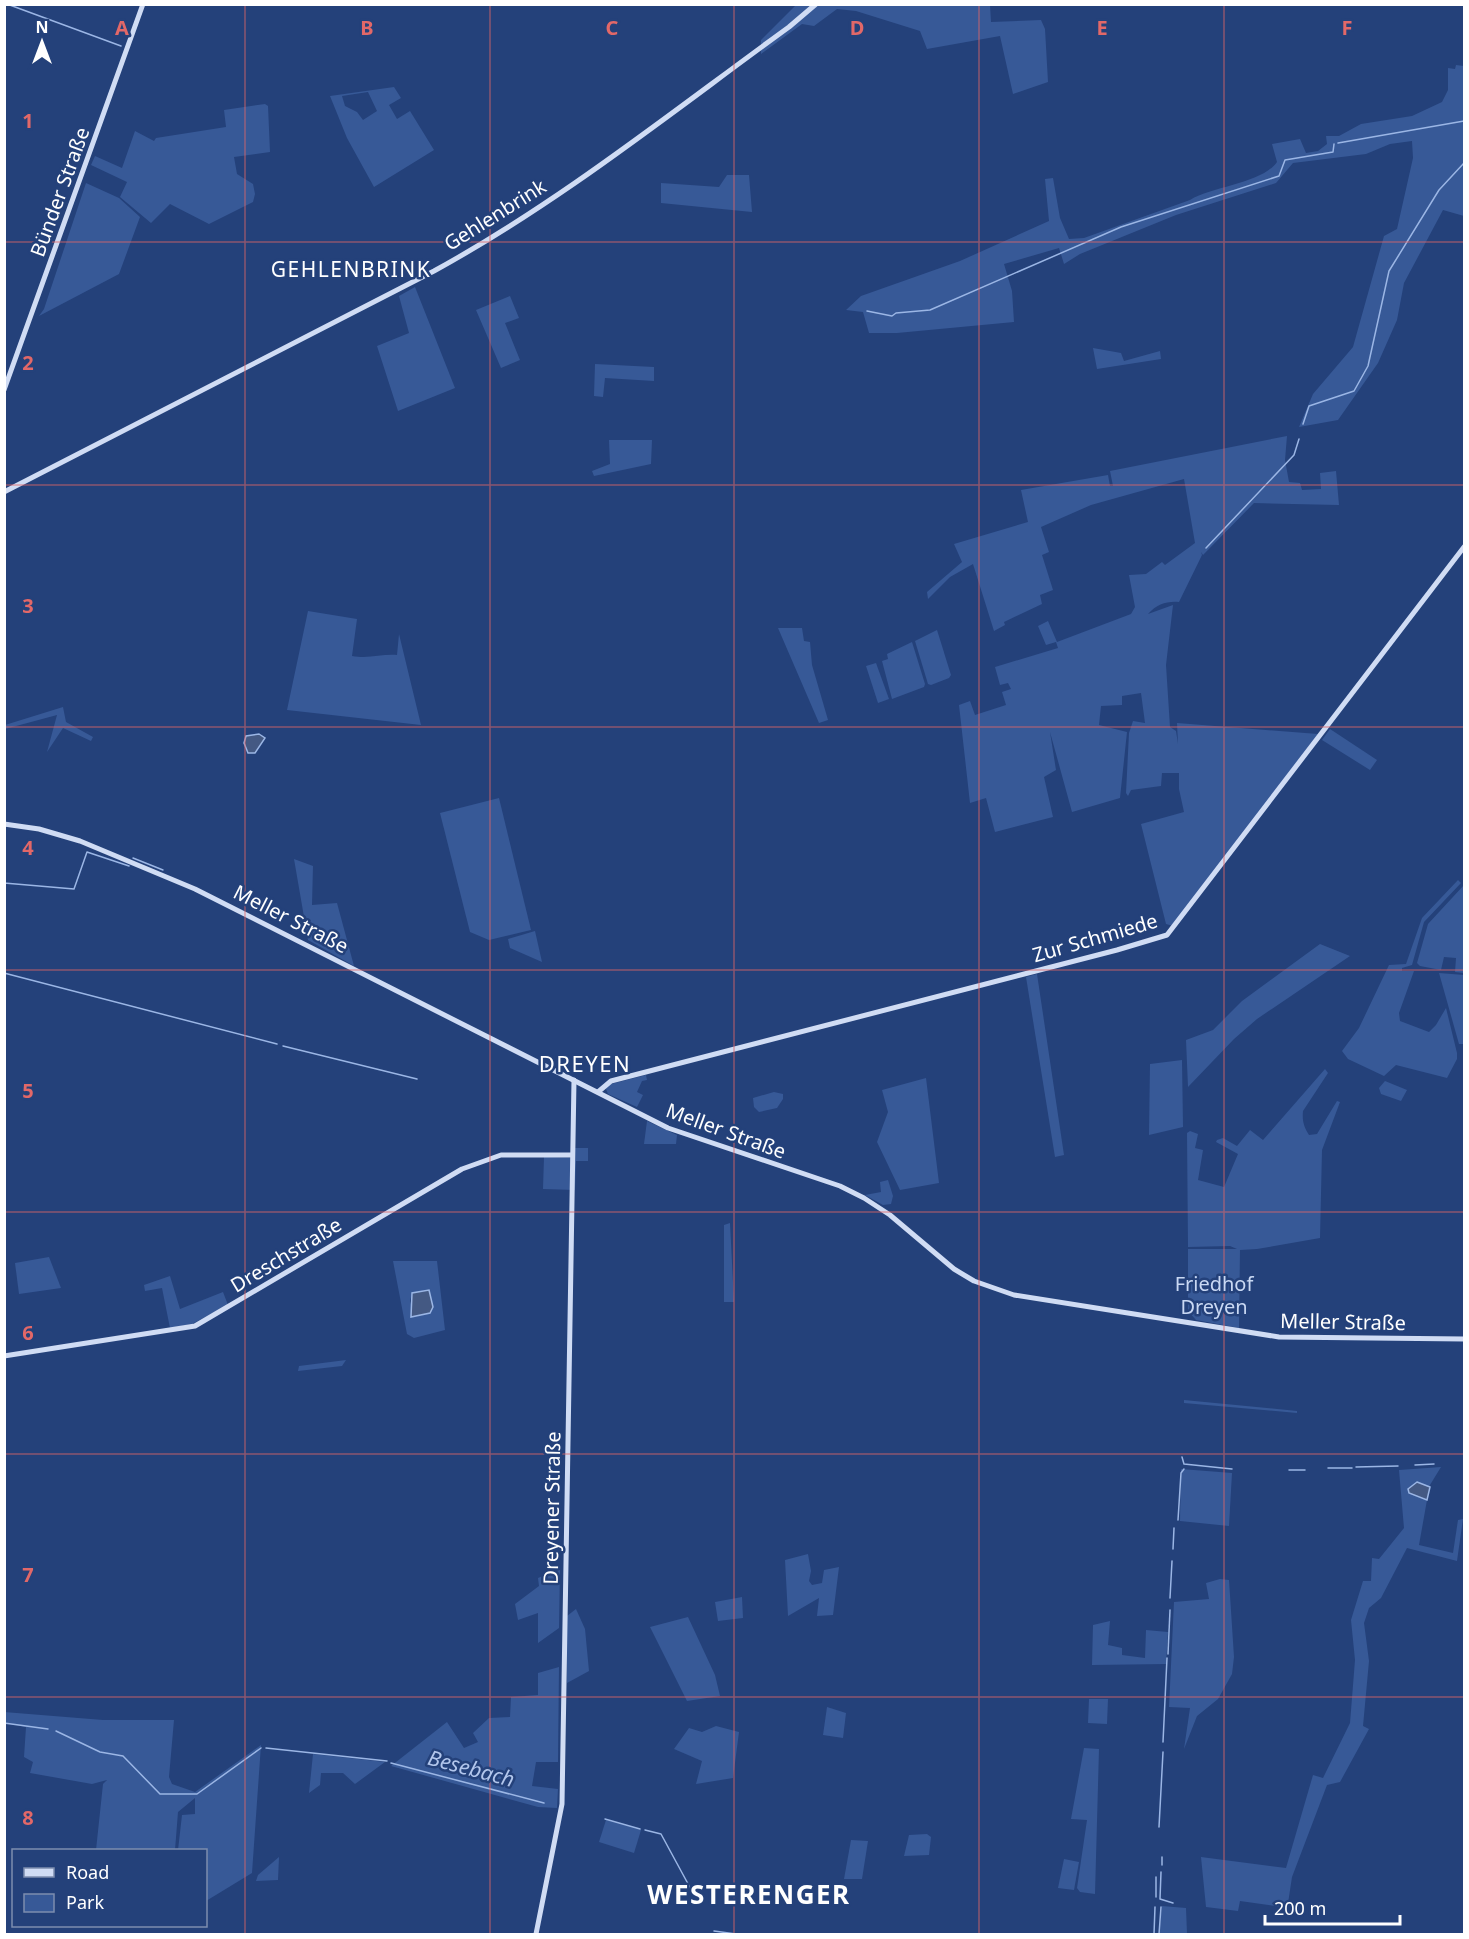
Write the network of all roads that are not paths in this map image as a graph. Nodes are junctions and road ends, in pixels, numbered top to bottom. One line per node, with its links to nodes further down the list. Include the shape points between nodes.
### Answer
1 (143, 4): 3 (street, Bünder Straße)
2 (816, 4): 4 (street, Gehlenbrink, via 490,239)
3 (4, 390)
4 (4, 492)
5 (1464, 547): 8 (street, Zur Schmiede, via 1167,935 611,1081)
6 (4, 824): 7 (street, Meller Straße, via 80,841 195,889)
7 (574, 1080): 8 (street, Meller Straße); 9 (street, Dreyener Straße)
8 (598, 1092): 10 (street, Meller Straße, via 668,1128 840,1186 890,1215 954,1269 991,1288 1053,1302 1279,1337)
9 (572, 1155): 11 (street, Dreschstraße, via 511,1154 481,1160 195,1326); 12 (street, Dreyener Straße, via 562,1804)
10 (1464, 1339)
11 (4, 1356)
12 (536, 1935)

